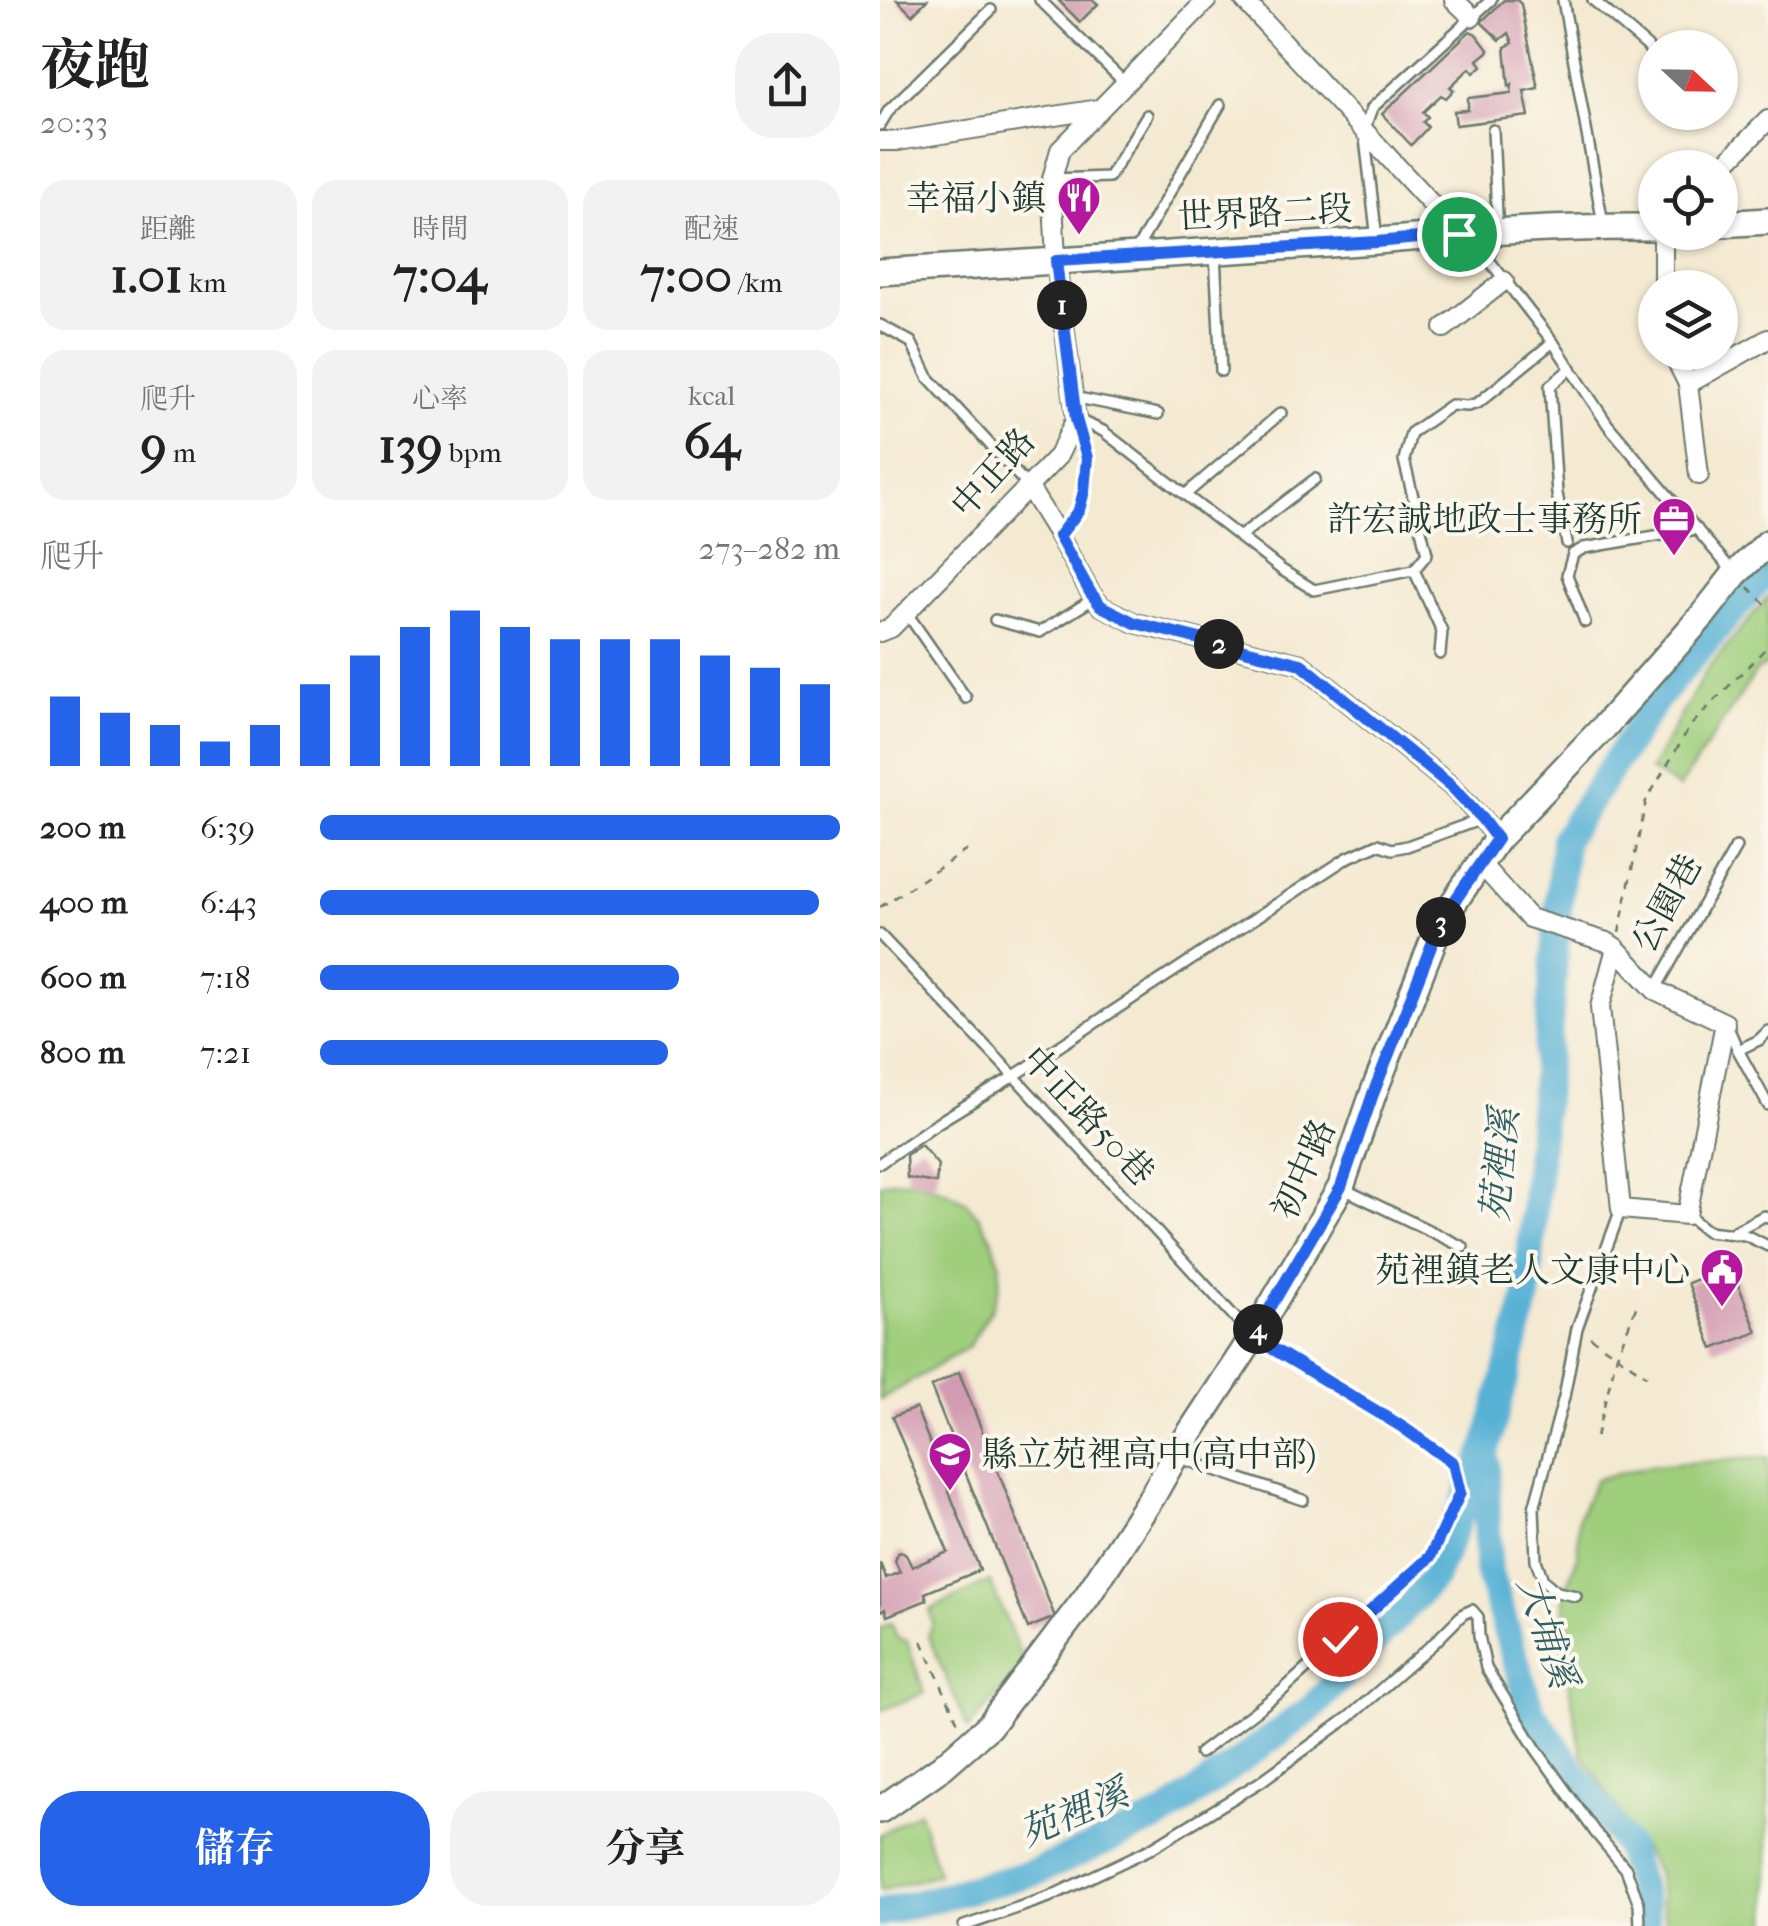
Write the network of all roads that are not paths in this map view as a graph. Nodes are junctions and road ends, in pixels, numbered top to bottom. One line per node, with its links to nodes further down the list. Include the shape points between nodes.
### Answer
1 (1040, 0): 11 (lane)
2 (1207, 0): 11 (street)
3 (1244, 0): 17 (street)
4 (1454, 0): 9 (street)
5 (1490, 0): 9 (lane)
6 (1563, 0): 24 (lane)
7 (1593, 0): 10 (lane)
8 (991, 10): 16 (lane)
9 (1472, 17): 17 (lane, via 1372,108)
10 (1638, 38)
11 (1125, 83): 13 (street)
12 (1220, 104): 30 (lane)
13 (1100, 109): 19 (street); 21 (street, via 1060,150)
14 (1147, 116): 21 (lane, via 1109,177)
15 (1768, 120): 20 (street)
16 (880, 125)
17 (1364, 130): 27 (street); 28 (lane)
18 (1493, 130): 26 (lane)
19 (880, 142)
20 (1738, 151)
21 (1052, 179): 31 (street, 中正路)
22 (1768, 221): 23 (street)
23 (1738, 223)
24 (1604, 226): 25 (street, 世界路二段); 26 (street, 世界路二段)
25 (1638, 227)
26 (1494, 233): 27 (street, 世界路二段); 33 (lane, via 1489,260)
27 (1459, 234): 28 (street, 世界路二段)
28 (1377, 242): 29 (street, 世界路二段)
29 (1215, 251): 30 (street, 世界路二段); 40 (lane)
30 (1132, 256): 31 (street, 世界路二段)
31 (1056, 261): 32 (street, 世界路二段); 42 (street, 中正路)
32 (880, 272)
33 (1504, 281): 35 (street); 37 (lane)
34 (880, 325): 48 (lane, via 911,342 928,377)
35 (1444, 328)
36 (1768, 338): 41 (street)
37 (1554, 342): 38 (lane); 55 (lane, via 1478,403 1451,405 1411,433 1404,460 1427,554)
38 (1570, 368): 50 (lane, via 1608,425); 53 (lane, via 1550,386 1556,494)
39 (1681, 370): 41 (street)
40 (1221, 372)
41 (1688, 384): 46 (street)
42 (1073, 396): 44 (lane); 45 (street, 中正路)
43 (1281, 412): 49 (lane)
44 (1158, 414)
45 (1076, 419): 48 (street, 中正路, via 1058,456); 49 (lane, via 1103,431); 51 (lane, via 1087,458 1084,491)
46 (1699, 475)
47 (1315, 478): 52 (lane)
48 (1028, 486): 51 (street); 58 (street, 中正路)
49 (1186, 494): 52 (lane)
50 (1697, 529): 56 (lane); 60 (lane, via 1573,554 1567,574)
51 (1059, 536): 57 (street)
52 (1239, 537): 55 (lane, via 1314,590)
53 (1567, 543)
54 (1768, 543): 56 (street, 初中路)
55 (1414, 570): 62 (lane, via 1442,631)
56 (1736, 574): 64 (street, 初中路, via 1604,728)
57 (1094, 598): 59 (lane, via 1040,632); 64 (street, via 1135,623 1301,664 1451,786)
58 (906, 612): 61 (street, 中正路); 63 (lane)
59 (995, 620)
60 (1585, 622)
61 (880, 632)
62 (1440, 654)
63 (966, 698)
64 (1490, 829): 66 (street, 初中路); 73 (lane, via 1392,849 1378,844 1347,858)
65 (1736, 846): 69 (lane, 公園巷)
66 (1480, 863): 68 (street, via 1530,918); 76 (street, 初中路, via 1441,921)
67 (880, 935): 73 (lane, 中正路50巷)
68 (1612, 945): 69 (street, 公園巷); 77 (street, via 1600,1007)
69 (1655, 990): 70 (street, 公園巷)
70 (1726, 1023): 72 (lane); 78 (street)
71 (1768, 1031): 72 (lane)
72 (1738, 1050): 74 (lane)
73 (1014, 1076): 75 (lane); 83 (lane, 中正路50巷)
74 (1768, 1105)
75 (880, 1163)
76 (1341, 1187): 81 (lane); 83 (street, 初中路)
77 (1622, 1210): 78 (street); 86 (lane, via 1576,1328 1534,1508 1543,1580 1556,1592)
78 (1687, 1214): 80 (lane, via 1707,1231)
79 (1768, 1217): 80 (lane)
80 (1731, 1234): 82 (lane)
81 (1462, 1246)
82 (1768, 1246)
83 (1253, 1337): 84 (street, 初中路); 87 (lane, 中正路50巷, via 1453,1463 1460,1493 1430,1557 1283,1690)
84 (1174, 1456): 85 (lane); 88 (street, 初中路, via 1086,1598 989,1726 942,1767)
85 (1304, 1500)
86 (1576, 1596)
87 (1200, 1752)
88 (882, 1804)
89 (964, 1926): 90 (lane, via 1049,1897 1150,1849 1260,1782 1350,1717 1472,1610 1486,1668 1536,1749 1626,1870)
90 (1640, 1926)

